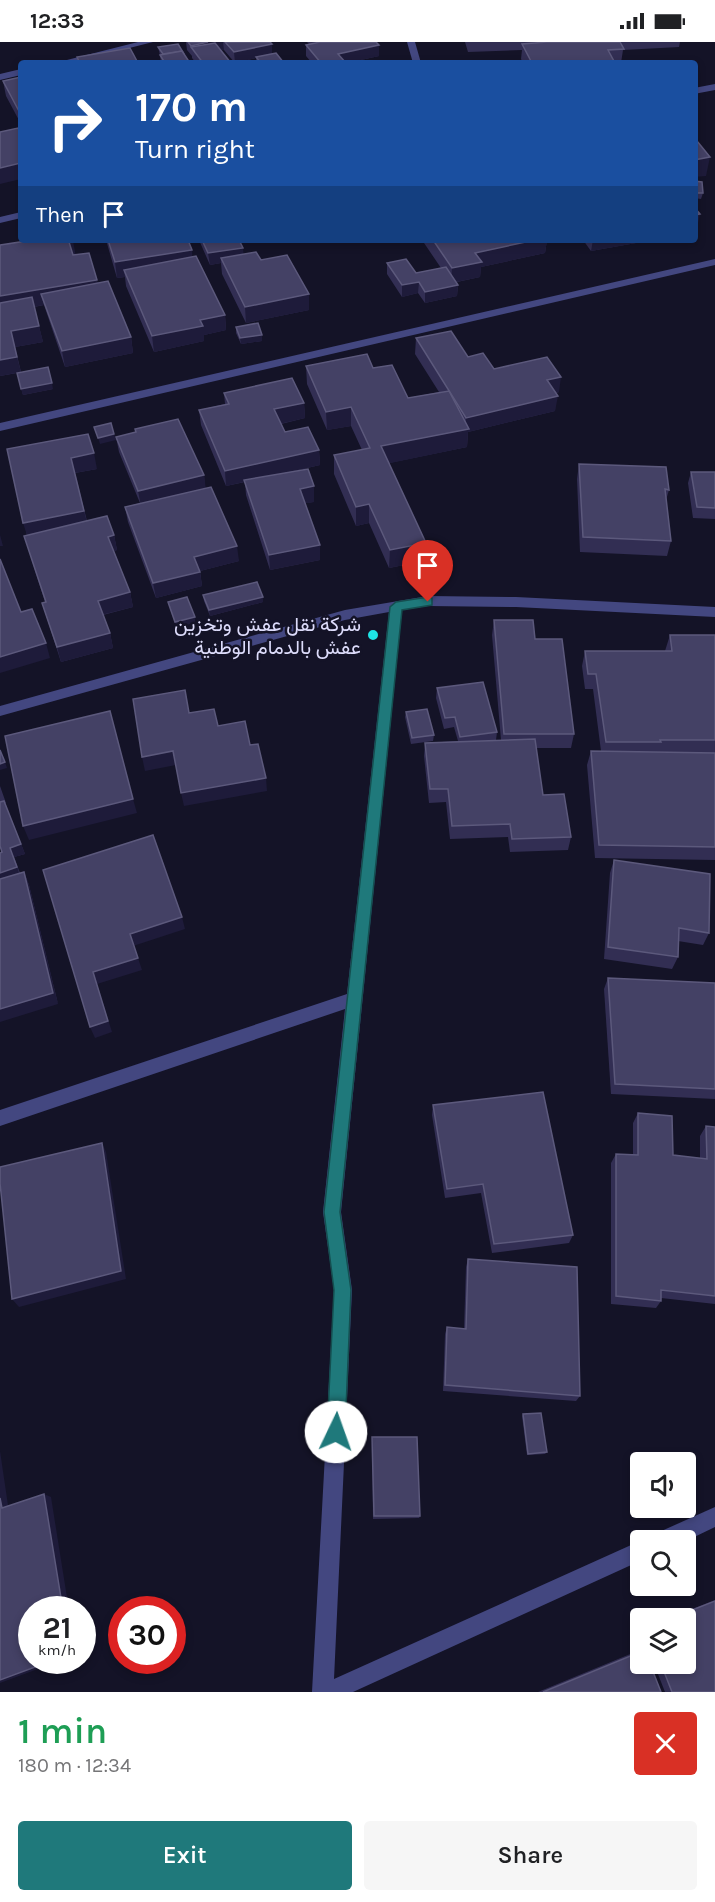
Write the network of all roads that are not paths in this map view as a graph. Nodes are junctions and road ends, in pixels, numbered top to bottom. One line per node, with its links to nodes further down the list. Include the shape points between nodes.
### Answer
1 (149, 42): 3 (street)
2 (411, 42): 4 (street)
3 (72, 60)
4 (416, 60)
5 (18, 73): 6 (street)
6 (0, 77)
7 (715, 87): 8 (street)
8 (698, 90)
9 (18, 216): 10 (street)
10 (0, 220)
11 (715, 262): 12 (street)
12 (0, 427)
13 (396, 607): 14 (street, via 428,602 516,602); 15 (street, via 345,615); 16 (street)
14 (715, 612)
15 (0, 711)
16 (355, 999): 17 (street); 21 (street, via 332,1212 343,1290)
17 (0, 1118)
18 (715, 1517): 19 (street)
19 (686, 1530)
20 (630, 1556): 22 (street)
21 (323, 1692)
22 (329, 1692)

